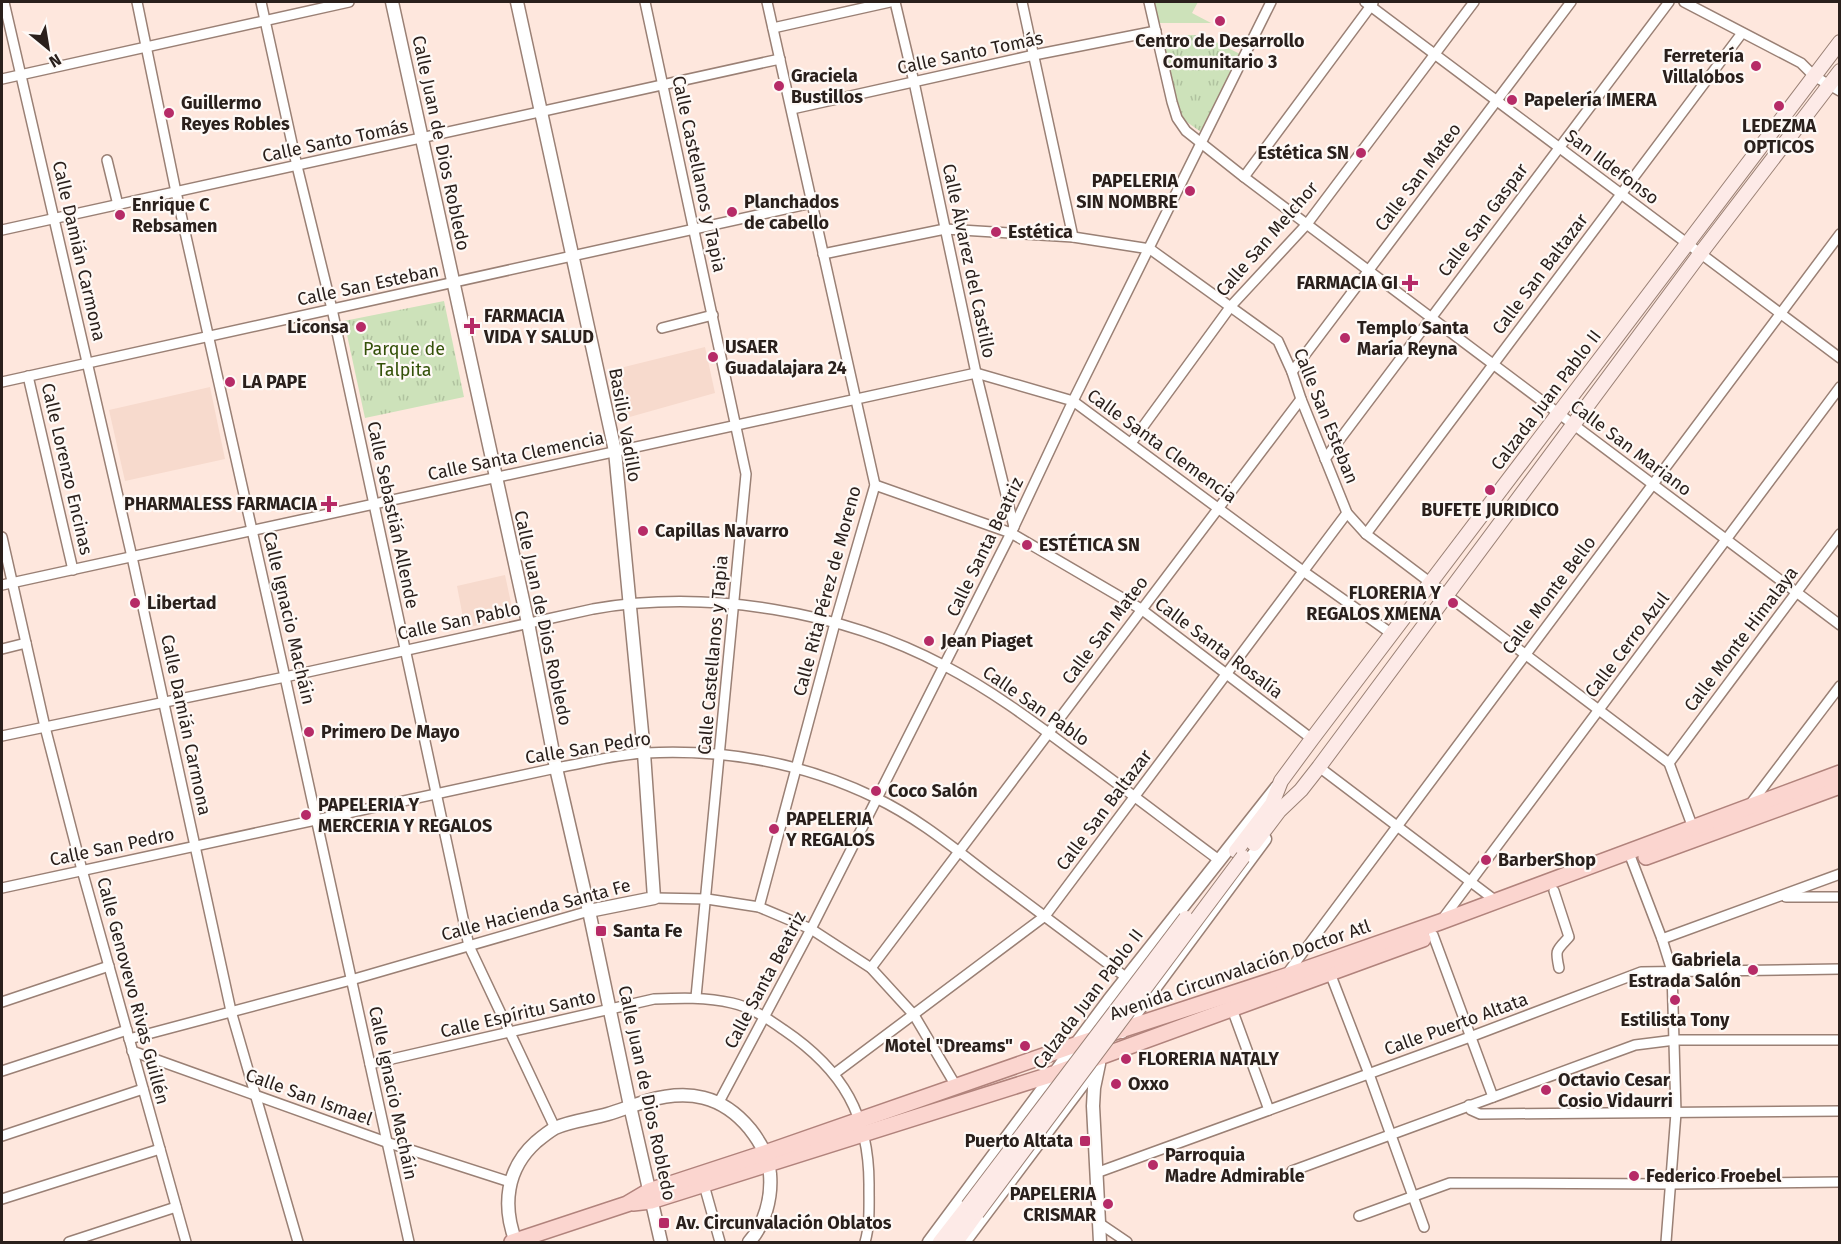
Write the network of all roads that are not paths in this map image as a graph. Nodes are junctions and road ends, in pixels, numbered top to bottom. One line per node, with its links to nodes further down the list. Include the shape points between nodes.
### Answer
1 (4, 2): 28 (street, Calle Damián Carmona)
2 (137, 2): 23 (street, Calle Ignacio Macháin)
3 (261, 2): 18 (street, Calle Sebastián Allende)
4 (349, 2): 18 (street)
5 (392, 2): 36 (street, Calle Juan de Dios Robledo)
6 (517, 2): 35 (street, Basilio Vadillo)
7 (645, 2): 32 (street, Calle Castellanos y Tapia)
8 (767, 2): 19 (street, Calle Rita Pérez de Moreno)
9 (892, 2): 19 (street); 31 (street, Calle Álvarez del Castillo)
10 (1022, 2): 25 (street)
11 (1149, 2): 20 (street, Calle San Mariano)
12 (1271, 2): 37 (street, Calle Santa Beatriz)
13 (1474, 2): 24 (street, Calle San Melchor)
14 (1571, 2): 33 (street, Calle San Mateo)
15 (1669, 2): 38 (street, Calle San Gaspar)
16 (1684, 2): 21 (street)
17 (1370, 3): 24 (street, San Ildefonso); 41 (street)
18 (265, 20): 23 (street); 40 (street, Calle Sebastián Allende)
19 (773, 28): 26 (street, Calle Rita Pérez de Moreno)
20 (1156, 31): 25 (street, Calle Santo Tomás); 37 (street, Calle San Mariano, via 1177,118)
21 (1743, 33): 27 (street); 43 (street, Calle San Baltazar)
22 (1839, 42): 27 (main road, Calzada Juan Pablo II)
23 (147, 48): 28 (street); 42 (street, Calle Ignacio Macháin)
24 (1434, 54): 33 (street, San Ildefonso); 47 (street, Calle San Melchor)
25 (1034, 55): 31 (street, Calle Santo Tomás); 52 (street)
26 (780, 59): 32 (street, Calle Santo Tomás); 34 (street, Calle Rita Pérez de Moreno)
27 (1817, 71): 30 (street); 53 (main road, Calzada Juan Pablo II)
28 (20, 75): 29 (street); 46 (street, Calle Damián Carmona)
29 (2, 79)
30 (1837, 80): 56 (main road, Calzada Juan Pablo II)
31 (914, 82): 34 (street, Calle Santo Tomás); 49 (street, Calle Álvarez del Castillo)
32 (663, 86): 35 (street, Calle Santo Tomás); 48 (street, Calle Castellanos y Tapia)
33 (1496, 100): 38 (street, San Ildefonso); 58 (street, Calle San Mateo)
34 (792, 109): 44 (street, Calle Rita Pérez de Moreno)
35 (541, 112): 36 (street, Calle Santo Tomás); 57 (street, Basilio Vadillo)
36 (421, 139): 40 (street, Calle Santo Tomás); 59 (street, Calle Juan de Dios Robledo)
37 (1202, 144): 41 (street, Calle San Mariano); 54 (street, Calle Santa Beatriz)
38 (1558, 147): 43 (street, San Ildefonso); 64 (street, Calle San Gaspar)
39 (107, 160): 45 (street)
40 (297, 166): 42 (street, Calle Santo Tomás); 61 (street, Calle Sebastián Allende)
41 (1244, 177): 47 (street, Calle San Mariano)
42 (176, 192): 45 (street, Calle Santo Tomás); 66 (street, Calle Ignacio Macháin)
43 (1620, 194): 53 (street, San Ildefonso); 69 (street, Calle San Baltazar)
44 (812, 203): 48 (street, Calle San Esteban); 55 (street, Calle Rita Pérez de Moreno)
45 (118, 205): 46 (street, Calle Santo Tomás)
46 (54, 219): 50 (street, Calle Santo Tomás); 68 (street, Calle Damián Carmona)
47 (1307, 224): 58 (street, Calle San Mariano); 60 (street, Calle San Melchor)
48 (694, 229): 57 (street, Calle San Esteban); 63 (street, Calle Castellanos y Tapia)
49 (945, 229): 52 (street, Calle San Esteban); 55 (street, Calle San Esteban); 71 (street, Calle Álvarez del Castillo)
50 (2, 230)
51 (1839, 234): 62 (street, Calle Monte Bello)
52 (1073, 237): 54 (street, Calle San Esteban)
53 (1687, 244): 56 (street, San Ildefonso); 78 (main road, Calzada Juan Pablo II)
54 (1150, 249): 60 (street, Calle San Esteban); 77 (street, Calle Santa Beatriz)
55 (823, 254): 75 (street, Calle Rita Pérez de Moreno)
56 (1700, 254): 62 (street, San Ildefonso); 80 (main road, Calzada Juan Pablo II)
57 (572, 256): 59 (street, Calle San Esteban); 82 (street, Basilio Vadillo)
58 (1368, 271): 64 (street, Calle San Mariano); 70 (street, Calle San Mateo)
59 (454, 283): 61 (street, Calle San Esteban); 84 (street, Calle Juan de Dios Robledo)
60 (1231, 306): 70 (street, Calle San Esteban, via 1278,341); 81 (street, Calle San Melchor)
61 (332, 309): 66 (street, Calle San Esteban); 87 (street, Calle Sebastián Allende)
62 (1780, 313): 67 (street, San Ildefonso); 86 (street, Calle Monte Bello)
63 (713, 315): 65 (street); 79 (street, Calle Castellanos y Tapia)
64 (1431, 318): 69 (street, Calle San Mariano); 83 (street, Calle San Gaspar)
65 (662, 328)
66 (208, 337): 68 (street, Calle San Esteban); 90 (street, Calle Ignacio Macháin)
67 (1839, 358)
68 (88, 363): 72 (street, Calle San Esteban); 96 (street, Calle Damián Carmona)
69 (1493, 365): 78 (street, Calle San Mariano); 92 (street, Calle San Baltazar)
70 (1292, 372): 76 (street, Calle San Esteban)
71 (976, 373): 75 (street, Calle Santa Clemencia); 77 (street, Calle Santa Clemencia); 91 (street, Calle Álvarez del Castillo)
72 (28, 376): 73 (street, Calle San Esteban); 97 (street, Calle Lorenzo Encinas)
73 (2, 382)
74 (1839, 387): 95 (street, Calle Cerro Azul)
75 (856, 399): 79 (street, Calle Santa Clemencia); 85 (street, Calle Rita Pérez de Moreno)
76 (1301, 399): 83 (street, Calle San Esteban); 88 (street, Calle San Mateo)
77 (1073, 401): 81 (street, Calle Santa Clemencia); 91 (street, Calle Santa Beatriz)
78 (1558, 414): 80 (street, Calle San Mariano); 100 (main road, Calzada Juan Pablo II)
79 (736, 425): 82 (street, Calle Santa Clemencia); 105 (street, Calle Castellanos y Tapia, via 747,485)
80 (1573, 425): 86 (street, Calle San Mariano); 103 (main road, Calzada Juan Pablo II)
81 (1131, 442): 88 (street, Calle Santa Clemencia)
82 (615, 451): 84 (street, Calle Santa Clemencia); 104 (street, Basilio Vadillo)
83 (1325, 459): 89 (street, Calle San Esteban)
84 (495, 478): 87 (street, Calle Santa Clemencia); 107 (street, Calle Juan de Dios Robledo)
85 (875, 485): 91 (street, Calle Santa Rosalía); 108 (street, Calle Rita Pérez de Moreno)
86 (1652, 485): 95 (street, Calle San Mariano); 114 (street, Calle Monte Bello)
87 (374, 504): 90 (street, Calle Santa Clemencia); 113 (street, Calle Sebastián Allende)
88 (1218, 508): 98 (street, Calle Santa Clemencia); 106 (street, Calle San Mateo)
89 (1347, 513): 92 (street, Calle San Esteban); 98 (street, Calle San Baltazar)
90 (252, 530): 96 (street, Calle Santa Clemencia); 117 (street, Calle Ignacio Macháin)
91 (1012, 530): 106 (street, Calle Santa Rosalía); 115 (street, Calle Santa Beatriz)
92 (1366, 534): 100 (street, Calle San Esteban)
93 (1839, 534): 102 (street, Calle Monte Himalaya)
94 (2, 537): 99 (street, Calle Genovevo Rivas Guillén)
95 (1726, 540): 102 (street, Calle San Mariano); 120 (street, Calle Cerro Azul)
96 (132, 557): 97 (street, Calle Santa Clemencia); 119 (street, Calle Damián Carmona)
97 (73, 570): 99 (street, Calle Santa Clemencia)
98 (1303, 572): 110 (street, Calle Santa Clemencia); 116 (street, Calle San Baltazar)
99 (12, 583): 101 (street, Calle Santa Clemencia); 111 (street, Calle Genovevo Rivas Guillén)
100 (1430, 583): 103 (street, Calle San Esteban); 110 (main road, Calzada Juan Pablo II)
101 (2, 585)
102 (1796, 593): 109 (street, Calle San Mariano); 127 (street, Calle Monte Himalaya)
103 (1447, 596): 114 (street, Calle San Esteban); 129 (main road, Calzada Juan Pablo II)
104 (629, 604): 105 (street, Calle San Pablo); 107 (street, Calle San Pablo); 125 (street, Basilio Vadillo)
105 (734, 604): 108 (street, Calle San Pablo); 126 (street, Calle Castellanos y Tapia)
106 (1141, 609): 116 (street, Calle Santa Rosalía); 122 (street, Calle San Mateo)
107 (528, 623): 113 (street, Calle San Pablo); 130 (street, Calle Juan de Dios Robledo)
108 (835, 623): 115 (street, Calle San Pablo); 128 (street, Calle Rita Pérez de Moreno)
109 (1839, 625)
110 (1392, 634): 124 (main road, Calzada Juan Pablo II)
111 (26, 643): 112 (street); 121 (street, Calle Genovevo Rivas Guillén)
112 (2, 649)
113 (405, 650): 117 (street, Calle San Pablo); 135 (street, Calle Sebastián Allende)
114 (1524, 655): 120 (street, Calle San Esteban); 140 (street, Calle Monte Bello)
115 (945, 666): 122 (street, Calle San Pablo); 137 (street, Calle Santa Beatriz)
116 (1226, 674): 124 (street, Calle Santa Rosalía); 136 (street, Calle San Baltazar)
117 (285, 677): 119 (street, Calle San Pablo); 139 (street, Calle Ignacio Macháin)
118 (1839, 686): 138 (street)
119 (163, 701): 121 (street, Calle San Pablo); 142 (street, Calle Damián Carmona)
120 (1598, 710): 127 (street, Calle San Esteban); 149 (street, Calle Cerro Azul)
121 (45, 727): 123 (street, Calle San Pablo); 147 (street, Calle Genovevo Rivas Guillén)
122 (1048, 733): 136 (street, Calle San Pablo); 143 (street, Calle San Mateo)
123 (2, 736)
124 (1312, 739): 132 (main road, Calzada Juan Pablo II)
125 (644, 753): 126 (street, Calle San Pedro); 130 (street, Calle San Pedro); 154 (street, Basilio Vadillo)
126 (721, 755): 128 (street, Calle San Pedro); 155 (street, Calle Castellanos y Tapia)
127 (1668, 763): 141 (street)
128 (796, 767): 137 (street, Calle San Pedro); 157 (street, Calle Rita Pérez de Moreno)
129 (1319, 767): 134 (main road, Calzada Juan Pablo II); 140 (street)
130 (556, 768): 135 (street, Calle San Pedro); 158 (street, Calle Juan de Dios Robledo)
131 (1839, 773): 138 (main road, Avenida Circunvalación Doctor Atl)
132 (1281, 781): 144 (main road, Calzada Juan Pablo II, via 1272,804); 146 (street, Calzada Juan Pablo II)
133 (1839, 786): 145 (main road, Avenida Circunvalación Doctor Atl)
134 (1301, 790): 144 (main road, Calzada Juan Pablo II); 179 (street, Calzada Juan Pablo II)
135 (437, 794): 139 (street, Calle San Pedro); 163 (street, Calle Sebastián Allende)
136 (1135, 796): 146 (street, Calle San Pablo); 159 (street, Calle San Baltazar)
137 (877, 798): 143 (street, Calle San Pedro); 160 (street, Calle Santa Beatriz)
138 (1747, 808): 141 (main road, Avenida Circunvalación Doctor Atl)
139 (316, 821): 142 (street, Calle San Pedro); 172 (street, Calle Ignacio Macháin)
140 (1397, 826): 149 (street); 170 (street, Calle Monte Bello)
141 (1693, 828): 145 (main road, Avenida Circunvalación Doctor Atl)
142 (195, 846): 147 (street, Calle San Pedro); 178 (street, Calle Damián Carmona)
143 (959, 851): 159 (street, Calle San Pedro); 165 (street, Calle San Mateo)
144 (1240, 854): 225 (main road, Calzada Juan Pablo II, bridge)
145 (1631, 857): 151 (main road, Avenida Circunvalación Doctor Atl); 156 (main road, Avenida Circunvalación Doctor Atl); 162 (street)
146 (1219, 860): 171 (street, Calzada Juan Pablo II)
147 (82, 870): 150 (street, Calle San Pedro); 164 (street, Calle Genovevo Rivas Guillén)
148 (1839, 874): 152 (street)
149 (1470, 881): 156 (street); 161 (street, Calle Cerro Azul)
150 (2, 888)
151 (1554, 891): 161 (main road, Avenida Circunvalación Doctor Atl); 166 (street, via 1569,938 1558,947)
152 (1777, 897): 153 (street); 162 (street)
153 (1839, 897)
154 (654, 898): 155 (street, Calle Hacienda Santa Fe); 158 (street, Calle Hacienda Santa Fe)
155 (707, 899): 157 (street, Calle Hacienda Santa Fe); 173 (street, Calle Castellanos y Tapia)
156 (1496, 901): 161 (main road, Avenida Circunvalación Doctor Atl)
157 (759, 907): 160 (street, Calle Hacienda Santa Fe)
158 (589, 911): 163 (street, Calle Hacienda Santa Fe); 177 (street, Calle Juan de Dios Robledo)
159 (1045, 916): 171 (street, Calle San Pedro); 180 (street, Calle San Baltazar)
160 (811, 929): 165 (street, Calle Hacienda Santa Fe); 181 (street, Calle Santa Beatriz)
161 (1436, 929): 169 (main road, Avenida Circunvalación Doctor Atl); 170 (main road, Avenida Circunvalación Doctor Atl); 185 (street)
162 (1662, 939): 168 (street)
163 (468, 946): 172 (street, Calle Hacienda Santa Fe); 183 (street, Calle Sebastián Allende)
164 (109, 966): 175 (street); 184 (street, Calle Genovevo Rivas Guillén)
165 (871, 968): 180 (street, Calle Hacienda Santa Fe)
166 (1558, 968)
167 (1839, 969): 168 (street, Calle Puerto Altata)
168 (1672, 971): 185 (street, Calle Puerto Altata, via 1641,972); 186 (street)
169 (1330, 973): 176 (main road, Avenida Circunvalación Doctor Atl); 195 (street)
170 (1286, 976): 182 (main road, Avenida Circunvalación Doctor Atl)
171 (1126, 978): 174 (street, Calzada Juan Pablo II)
172 (351, 980): 178 (street, Calle Hacienda Santa Fe); 191 (street, Calle Ignacio Macháin)
173 (696, 997): 177 (street, Calle Espíritu Santo, via 654,999); 181 (street, Calle Espíritu Santo, via 733,1003)
174 (1109, 1000): 179 (street, via 1119,1014); 188 (street, Calzada Juan Pablo II)
175 (2, 1002)
176 (1232, 1009): 190 (main road, Avenida Circunvalación Doctor Atl); 204 (street)
177 (610, 1010): 183 (street, Calle Espíritu Santo); 202 (street, Calle Juan de Dios Robledo)
178 (231, 1011): 184 (street, Calle Hacienda Santa Fe); 198 (street, Calle Damián Carmona)
179 (1135, 1013): 182 (street, Calzada Juan Pablo II)
180 (914, 1015): 193 (street, Calle San Baltazar); 196 (street, Calle Hacienda Santa Fe)
181 (765, 1017): 193 (street, Calle Espíritu Santo, via 804,1044); 201 (street, Calle Santa Beatriz)
182 (1123, 1030): 188 (main road, Avenida Circunvalación Doctor Atl); 190 (street, Calzada Juan Pablo II)
183 (509, 1034): 191 (street, Calle Espíritu Santo); 209 (street, Calle Sebastián Allende)
184 (128, 1035): 189 (street, Calle Genovevo Rivas Guillén); 192 (street, Calle Hacienda Santa Fe)
185 (1470, 1037): 195 (street, Calle Puerto Altata); 200 (street)
186 (1675, 1040): 187 (street); 200 (street, via 1635,1045); 206 (street)
187 (1839, 1040)
188 (1075, 1045): 194 (street, Calzada Juan Pablo II); 196 (main road, Avenida Circunvalación Doctor Atl)
189 (132, 1051): 197 (street, Calle Genovevo Rivas Guillén); 198 (street, Calle San Ismael)
190 (1100, 1057): 194 (main road, Avenida Circunvalación Doctor Atl); 207 (street, Calzada Juan Pablo II); 216 (street, via 1093,1096)
191 (370, 1064): 212 (street, Calle Ignacio Macháin)
192 (2, 1071)
193 (834, 1074): 208 (street, Calle Espíritu Santo, via 850,1097)
194 (1053, 1074): 199 (street, Calzada Juan Pablo II); 208 (main road, Avenida Circunvalación Doctor Atl)
195 (1369, 1074): 204 (street, Calle Puerto Altata); 210 (street)
196 (956, 1086): 208 (main road, Avenida Circunvalación Doctor Atl)
197 (143, 1089): 211 (street); 213 (street, Calle Genovevo Rivas Guillén)
198 (256, 1095): 212 (street, Calle San Ismael); 232 (street, Calle Damián Carmona)
199 (1037, 1097): 207 (street, via 1053,1100); 238 (street, Calzada Juan Pablo II)
200 (1493, 1097): 203 (street)
201 (719, 1102): 202 (street, via 684,1095); 214 (street, via 758,1139)
202 (630, 1106): 209 (street); 221 (street, Calle Juan de Dios Robledo)
203 (1469, 1106): 206 (street, via 1480,1114); 210 (street)
204 (1269, 1110): 216 (street, Calle Puerto Altata)
205 (1839, 1111): 206 (street)
206 (1676, 1113): 219 (street)
207 (1059, 1114): 241 (street, Calzada Juan Pablo II)
208 (862, 1127): 214 (main road, Avenida Circunvalación Doctor Atl); 237 (street, Calle Espíritu Santo, via 870,1176)
209 (555, 1128): 217 (street, via 523,1156)
210 (1391, 1135): 215 (street); 222 (street)
211 (2, 1136)
212 (386, 1142): 217 (street, Calle San Ismael); 233 (street, Calle Ignacio Macháin)
213 (160, 1149): 223 (street); 224 (street, Calle Genovevo Rivas Guillén)
214 (767, 1159): 220 (main road, Avenida Circunvalación Doctor Atl); 221 (main road, Avenida Circunvalación Doctor Atl); 229 (street, via 770,1201)
215 (1292, 1171)
216 (1096, 1173): 227 (street)
217 (510, 1182): 234 (street, via 507,1199)
218 (1839, 1182): 219 (street)
219 (1671, 1184): 222 (street, via 1450,1183); 244 (street)
220 (704, 1185): 221 (main road, Avenida Circunvalación Doctor Atl); 236 (street)
221 (650, 1196): 234 (main road); 235 (street, Calle Juan de Dios Robledo)
222 (1413, 1196): 226 (street); 228 (street)
223 (2, 1199)
224 (176, 1207): 230 (street); 231 (street, Calle Genovevo Rivas Guillén)
225 (973, 1209): 239 (main road, Calzada Juan Pablo II); 240 (main road, Calzada Juan Pablo II)
226 (1359, 1216)
227 (1099, 1223): 242 (street); 243 (street)
228 (1424, 1227)
229 (754, 1241)
230 (69, 1242)
231 (186, 1242)
232 (298, 1242)
233 (409, 1242)
234 (514, 1242)
235 (661, 1242)
236 (720, 1242)
237 (865, 1242)
238 (929, 1242)
239 (940, 1242)
240 (956, 1242)
241 (965, 1242)
242 (1100, 1242)
243 (1127, 1242)
244 (1666, 1242)

